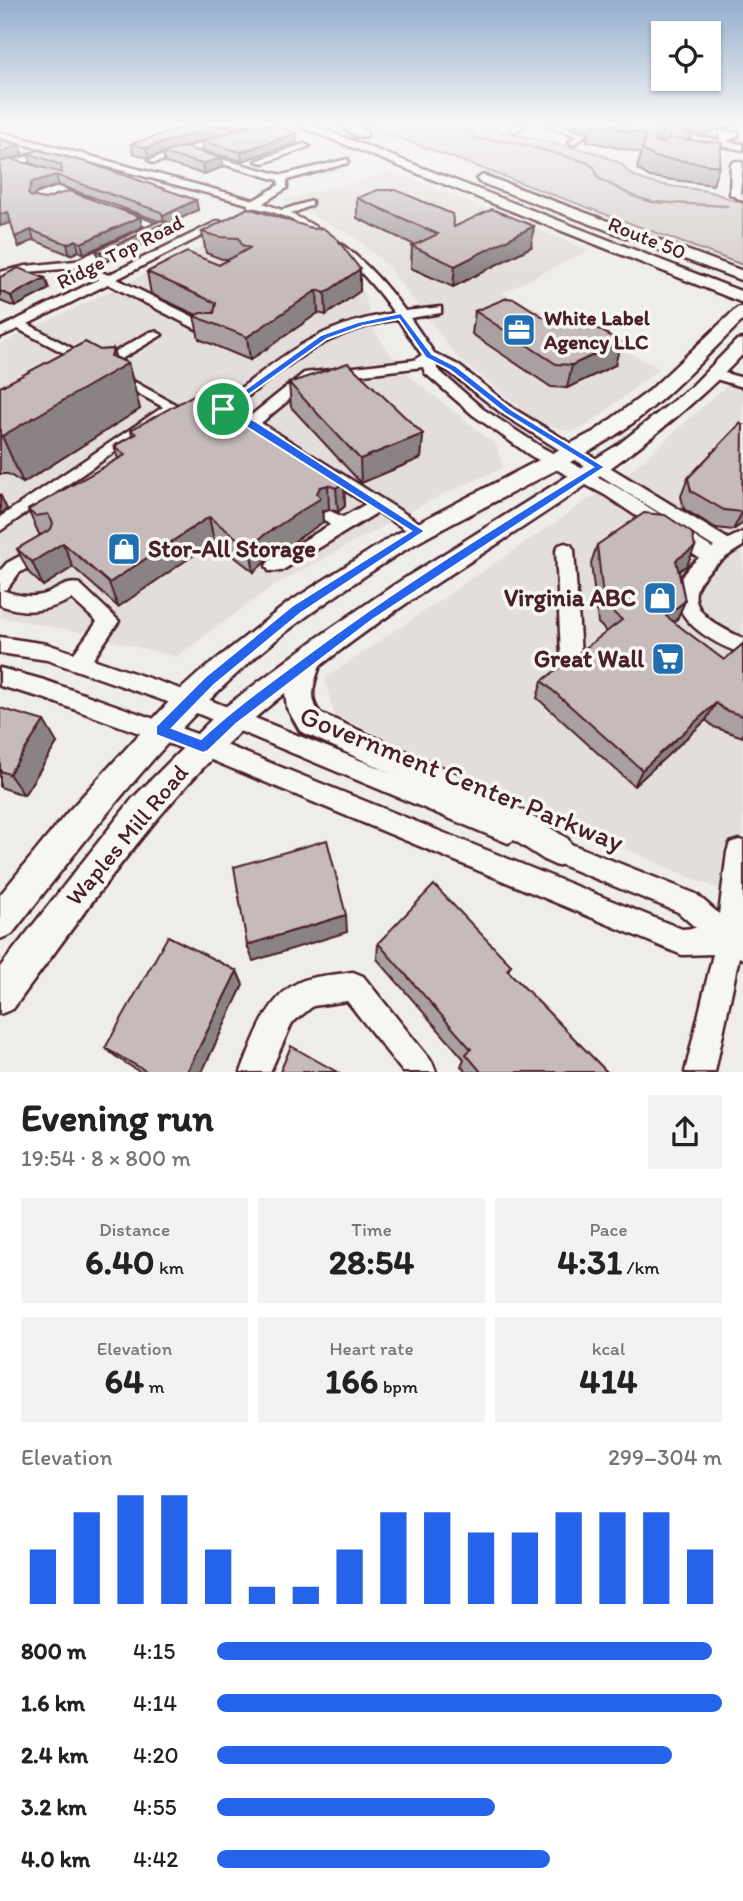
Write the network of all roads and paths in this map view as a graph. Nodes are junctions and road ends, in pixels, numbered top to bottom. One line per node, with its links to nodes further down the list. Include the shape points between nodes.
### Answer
1 (148, 175): 12 (street, via 194,184)
2 (271, 175): 7 (street)
3 (292, 175): 7 (street)
4 (429, 175): 24 (main road, Route 50)
5 (471, 175): 20 (main road, Route 50)
6 (738, 175): 9 (street, via 735,194)
7 (282, 178): 12 (street, via 284,186 279,191)
8 (72, 195): 11 (street)
9 (743, 198)
10 (308, 203): 14 (street)
11 (96, 204)
12 (251, 206): 14 (street)
13 (109, 209): 18 (street, via 158,227)
14 (283, 213): 27 (street, via 317,229 355,257)
15 (228, 219): 16 (street, Ridge Top Road)
16 (170, 249): 17 (street); 21 (street, Ridge Top Road)
17 (183, 254)
18 (77, 264): 19 (street); 21 (street)
19 (0, 276)
20 (743, 276)
21 (108, 280): 23 (street); 28 (street, Ridge Top Road)
22 (152, 282): 23 (street)
23 (131, 292): 29 (street)
24 (743, 298)
25 (437, 310): 27 (street)
26 (743, 311): 40 (main road, Waples Mill Road, via 656,395)
27 (401, 316): 33 (street); 37 (street, via 360,324 314,342 223,409)
28 (19, 324): 30 (street, Ridge Top Road); 34 (street)
29 (211, 331)
30 (0, 333)
31 (155, 335): 34 (street)
32 (743, 344): 35 (main road, Waples Mill Road)
33 (429, 356): 39 (street, via 418,365 309,376); 40 (street, via 430,370 470,406)
34 (92, 370): 43 (street, via 173,407)
35 (714, 374): 36 (street); 41 (main road, Waples Mill Road, via 681,406)
36 (743, 383)
37 (230, 412): 38 (street); 39 (street)
38 (215, 421)
39 (251, 423): 42 (street)
40 (564, 457): 41 (street); 44 (main road, Waples Mill Road)
41 (592, 472): 46 (street, via 611,491); 54 (main road, Waples Mill Road, via 432,572)
42 (380, 504): 44 (street); 48 (street, via 337,521)
43 (0, 524)
44 (419, 531): 57 (main road, Waples Mill Road, via 297,610)
45 (52, 546): 49 (street, via 13,568)
46 (728, 547): 52 (street, via 690,578 686,600 701,624)
47 (565, 550): 53 (street)
48 (275, 566)
49 (0, 584)
50 (0, 597): 55 (street, via 40,605 73,589 109,621)
51 (0, 645): 55 (street, Government Center Parkway)
52 (743, 646)
53 (571, 655)
54 (309, 660): 58 (main road, Waples Mill Road); 61 (main road, via 298,692 310,722 473,796)
55 (79, 662): 57 (street, Government Center Parkway)
56 (0, 677): 59 (street)
57 (188, 700): 58 (street, Government Center Parkway); 59 (main road, Waples Mill Road)
58 (232, 719): 60 (main road, Waples Mill Road); 61 (street, Government Center Parkway)
59 (161, 730): 60 (street); 63 (main road, Waples Mill Road)
60 (203, 746): 64 (street, via 682,942); 65 (main road, Waples Mill Road, via 120,837)
61 (556, 850): 64 (street, Government Center Parkway, via 687,903)
62 (743, 854): 64 (street, via 739,852)
63 (0, 922)
64 (736, 943): 68 (street)
65 (0, 996)
66 (255, 1072): 67 (street, via 282,1013 307,993 353,986)
67 (422, 1072)
68 (700, 1072)

